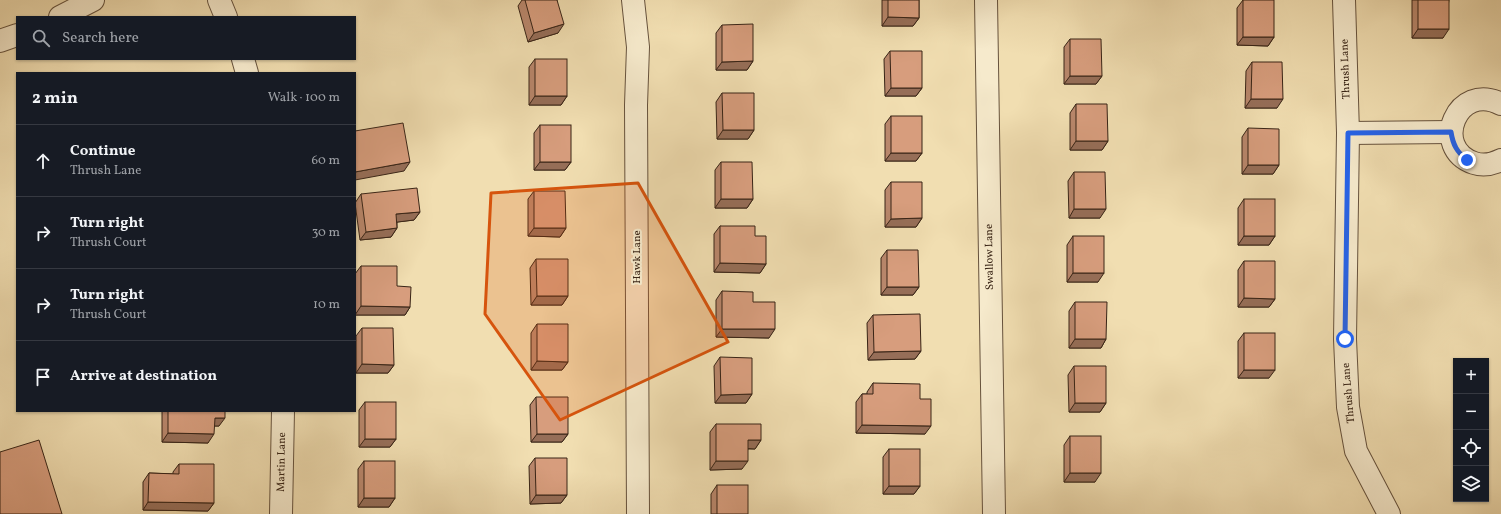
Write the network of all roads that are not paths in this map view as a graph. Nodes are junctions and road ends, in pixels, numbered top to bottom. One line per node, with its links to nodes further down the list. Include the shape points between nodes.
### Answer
1 (93, 0): 6 (street)
2 (219, 0): 7 (street)
3 (633, 0): 18 (street, Hawk Lane, via 638,47)
4 (986, 0): 19 (street, Swallow Lane)
5 (1344, 0): 14 (street, Thrush Lane)
6 (62, 16)
7 (226, 16)
8 (16, 35): 9 (street)
9 (0, 41)
10 (242, 60): 11 (street)
11 (247, 72)
12 (1501, 104): 13 (street, via 1484,99 1473,100 1464,105 1452,122)
13 (1451, 132): 14 (street); 15 (street, via 1453,144 1467,160 1478,164)
14 (1348, 133): 20 (street, Thrush Lane, via 1345,339 1348,407 1356,451)
15 (1501, 160)
16 (283, 412): 17 (street, Martin Lane)
17 (281, 514)
18 (638, 514)
19 (994, 514)
20 (1389, 514)

